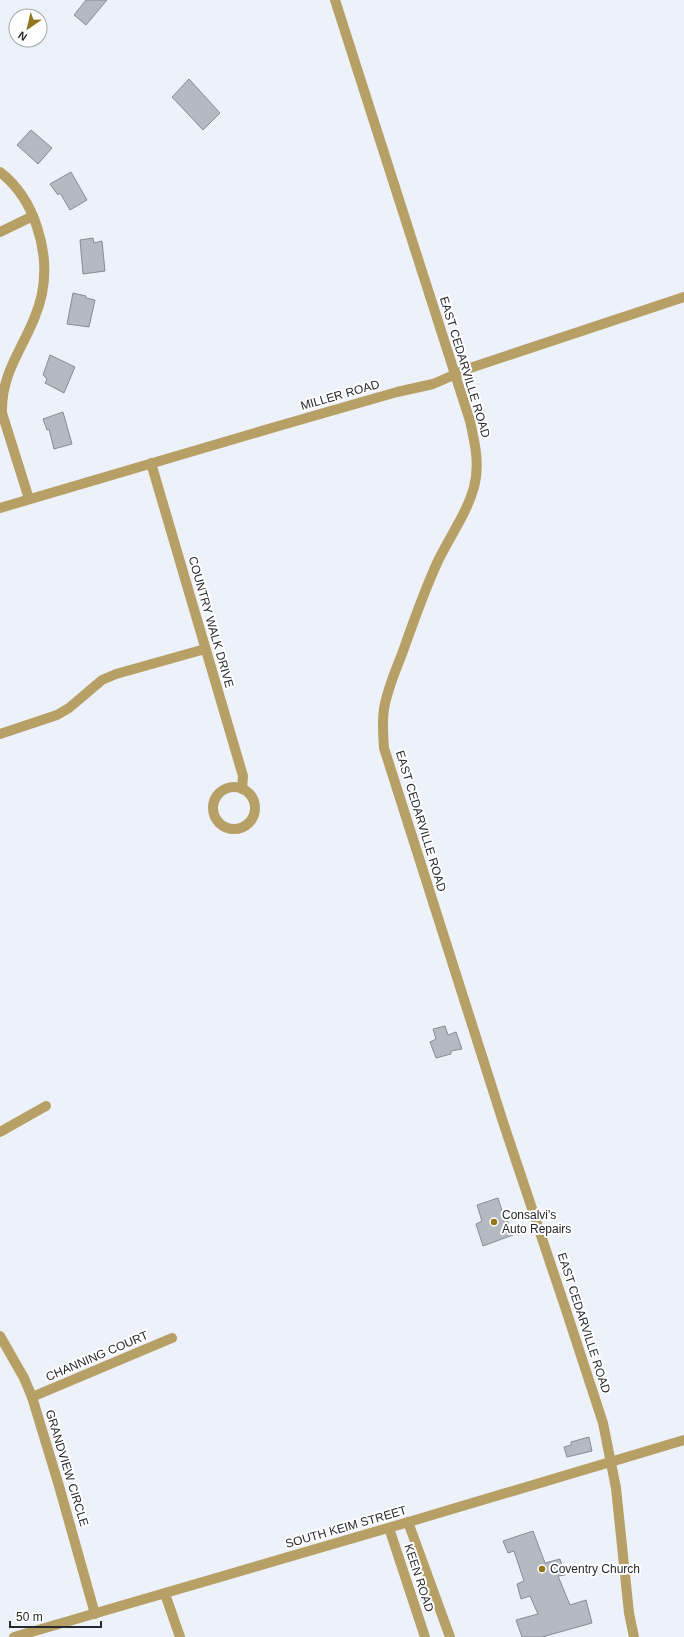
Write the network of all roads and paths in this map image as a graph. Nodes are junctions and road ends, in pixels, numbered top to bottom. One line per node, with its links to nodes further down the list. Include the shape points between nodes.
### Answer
1 (336, 0): 6 (street, EAST CEDARVILLE ROAD)
2 (0, 172): 3 (street, via 21,193)
3 (33, 216): 4 (street); 7 (street, via 42,242 45,271 42,296 35,319 7,374)
4 (0, 232)
5 (684, 297): 6 (street, MILLER ROAD)
6 (456, 374): 8 (street, MILLER ROAD, via 433,384); 20 (street, EAST CEDARVILLE ROAD, via 476,448 477,468 474,486 438,561 389,690 384,715 384,748 503,1122 598,1408)
7 (1, 402): 9 (street, via 2,413)
8 (151, 463): 9 (street, MILLER ROAD); 11 (street, COUNTRY WALK DRIVE)
9 (30, 499): 10 (street, MILLER ROAD)
10 (0, 508)
11 (205, 649): 12 (street, via 116,674 102,680 57,715); 13 (street, COUNTRY WALK DRIVE, via 243,776)
12 (0, 734)
13 (242, 789): 13 (street, via 226,789 216,799 213,811 215,818 226,828 243,828 253,818 253,798)
14 (46, 1106): 15 (street)
15 (0, 1132)
16 (0, 1336): 18 (street, GRANDVIEW CIRCLE)
17 (172, 1338): 18 (street, CHANNING COURT)
18 (32, 1397): 24 (street, GRANDVIEW CIRCLE)
19 (684, 1440): 20 (street, SOUTH KEIM STREET)
20 (611, 1461): 21 (street, SOUTH KEIM STREET); 29 (street, EAST CEDARVILLE ROAD)
21 (408, 1522): 22 (street, SOUTH KEIM STREET); 28 (street)
22 (389, 1528): 23 (street, SOUTH KEIM STREET); 27 (street, KEEN ROAD)
23 (165, 1594): 24 (street, SOUTH KEIM STREET); 26 (street)
24 (94, 1614): 25 (street, SOUTH KEIM STREET)
25 (14, 1637)
26 (180, 1637)
27 (425, 1637)
28 (450, 1637)
29 (634, 1637)

